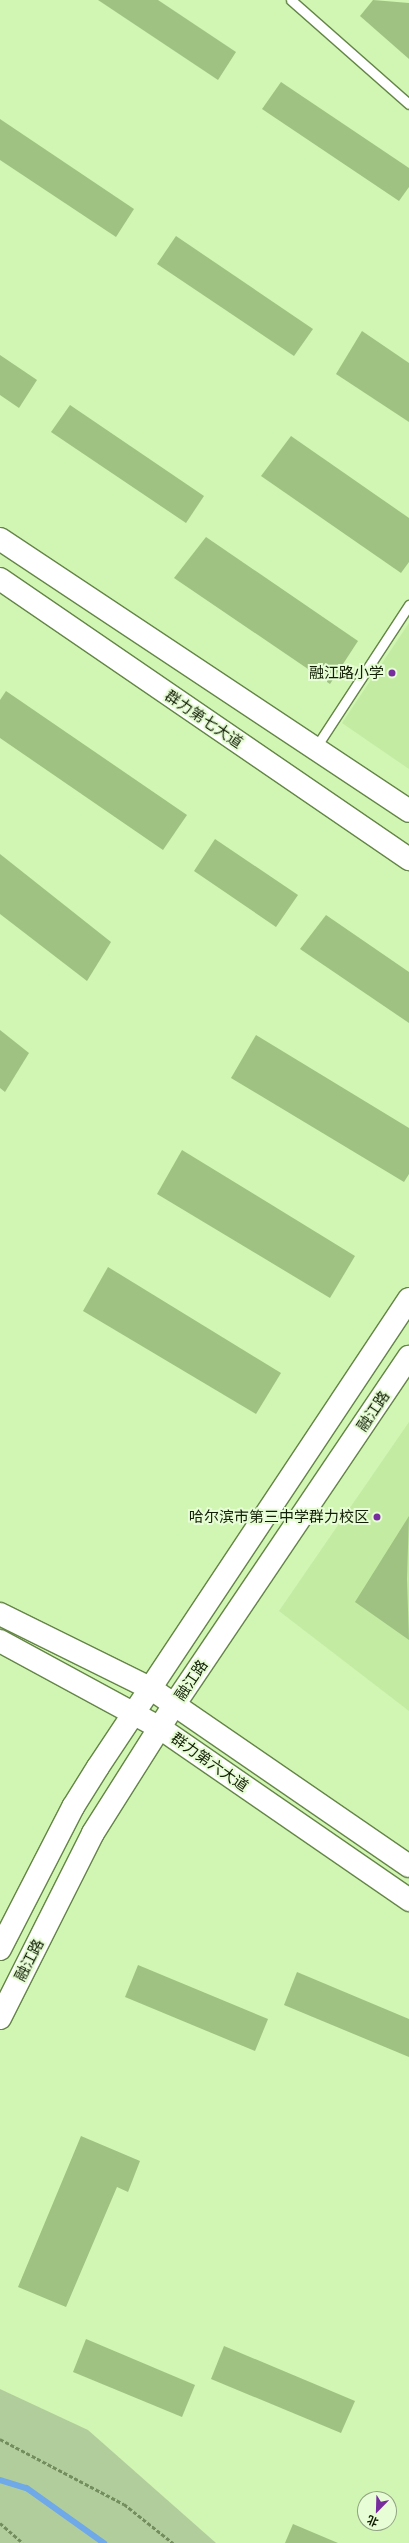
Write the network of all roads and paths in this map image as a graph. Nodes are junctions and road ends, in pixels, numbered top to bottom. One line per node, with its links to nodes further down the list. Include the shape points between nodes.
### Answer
1 (291, 0): 2 (lane)
2 (409, 104)
3 (0, 539): 6 (main road)
4 (0, 578): 8 (main road, 群力第七大道)
5 (409, 605): 6 (lane)
6 (316, 747): 7 (main road)
7 (409, 811)
8 (409, 859)
9 (409, 1299): 13 (main road, 融江路)
10 (409, 1357): 14 (main road, 融江路)
11 (0, 1614): 13 (main road, 群力第六大道)
12 (0, 1641): 15 (main road, 群力第六大道)
13 (150, 1688): 14 (main road, 群力第六大道); 15 (main road, 融江路)
14 (174, 1705): 16 (main road, 融江路); 17 (main road, 群力第六大道)
15 (133, 1713): 16 (main road, 群力第六大道); 19 (main road, 融江路, via 73,1807)
16 (160, 1728): 18 (main road, 群力第六大道); 20 (main road, 融江路, via 93,1833)
17 (409, 1866)
18 (409, 1900)
19 (0, 1949)
20 (0, 2018)
21 (0, 2439): 24 (path, via 124,2504)
22 (0, 2522): 23 (path)
23 (23, 2543)
24 (173, 2543)

